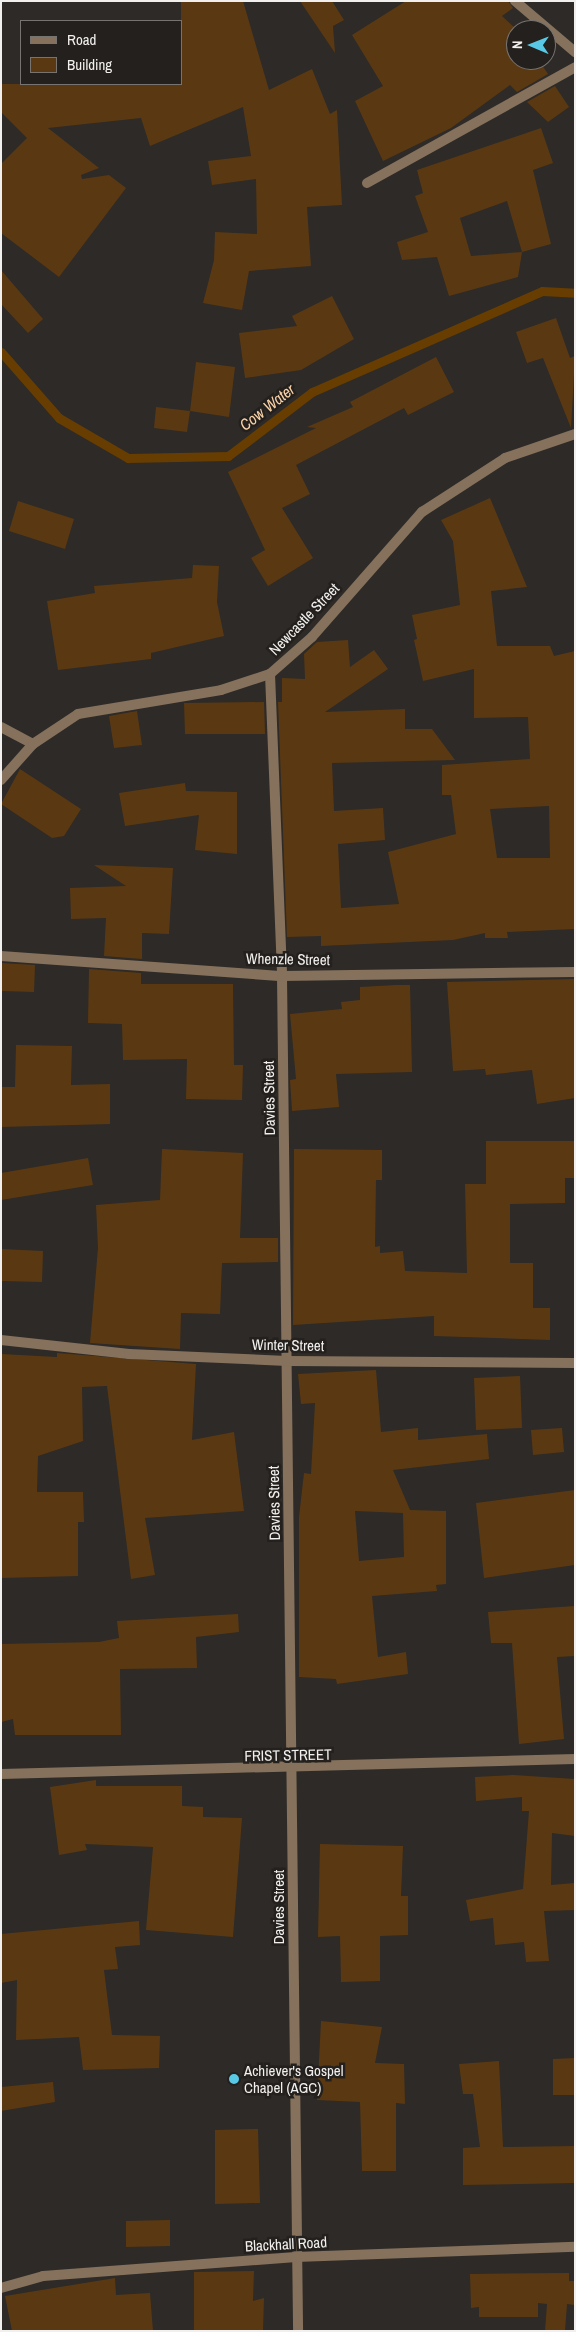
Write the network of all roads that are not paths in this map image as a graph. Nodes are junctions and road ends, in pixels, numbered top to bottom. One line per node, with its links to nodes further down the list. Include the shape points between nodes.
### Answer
1 (515, 1): 2 (street)
2 (575, 52)
3 (575, 67): 4 (street)
4 (367, 182)
5 (575, 434): 6 (street, Newcastle Street, via 505,458 422,512 312,637)
6 (270, 674): 8 (street, Newcastle Street, via 221,690 78,714); 12 (street, Davies Street)
7 (1, 727): 8 (street)
8 (33, 744): 9 (street, Newcastle Street)
9 (1, 780)
10 (1, 956): 12 (street, Whenzle Street)
11 (575, 972): 12 (street, Whenzle Street)
12 (282, 976): 14 (street, Davies Street)
13 (1, 1340): 14 (street, Winter Street, via 129,1354)
14 (287, 1361): 15 (street, Winter Street); 17 (street, Davies Street)
15 (575, 1363)
16 (575, 1760): 17 (street, FRIST STREET)
17 (293, 1770): 18 (street, FRIST STREET); 20 (street, Davies Street)
18 (1, 1774)
19 (575, 2247): 20 (street, Blackhall Road)
20 (296, 2257): 21 (street, Blackhall Road, via 43,2276); 22 (street, Davies Street)
21 (1, 2288)
22 (298, 2331)

